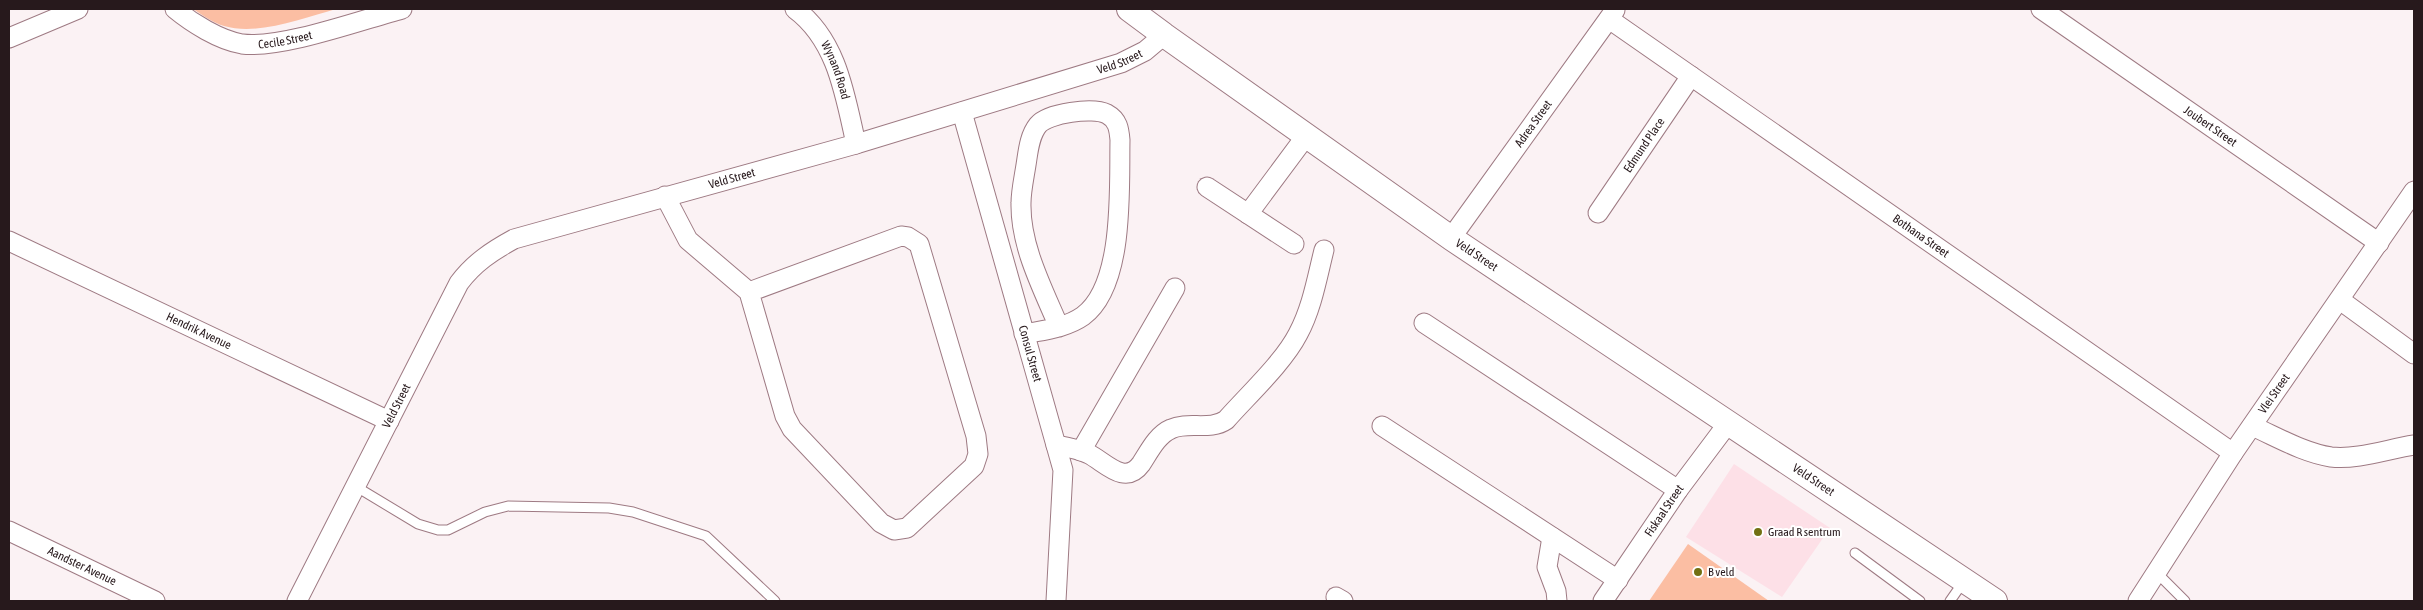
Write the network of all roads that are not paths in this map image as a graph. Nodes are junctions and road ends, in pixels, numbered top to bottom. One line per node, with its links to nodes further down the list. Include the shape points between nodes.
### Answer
1 (78, 9): 9 (street)
2 (175, 9): 3 (street, Cecile Street, via 217,35 241,44 264,44)
3 (402, 9)
4 (795, 9): 13 (street, Wynand Road, via 817,29 831,52)
5 (1129, 9): 8 (street)
6 (2041, 9): 22 (street, Joubert Street)
7 (1612, 14): 10 (street, Bothana Street); 19 (street, Adrea Street)
8 (1164, 35): 11 (street, Veld Street, via 1145,51 1121,63); 12 (street, Veld Street)
9 (9, 38)
10 (1691, 76): 17 (street, Edmund Place); 38 (street, Bothana Street)
11 (962, 112): 13 (street, Veld Street); 29 (street, Consul Street)
12 (1306, 136): 18 (street); 19 (street, Veld Street)
13 (856, 144): 16 (street, Veld Street)
14 (1207, 187): 18 (street)
15 (2414, 191): 22 (street, Vlei Street)
16 (666, 196): 25 (street, via 688,240); 31 (street, Veld Street, via 514,239 470,268 458,284)
17 (1598, 213)
18 (1248, 214): 21 (street)
19 (1451, 238): 32 (street, Veld Street)
20 (9, 241): 31 (street, Hendrik Avenue)
21 (1294, 244)
22 (2379, 244): 26 (street, Vlei Street)
23 (1324, 250): 37 (street, via 1311,306 1298,334 1288,350 1226,420 1213,426 1172,428 1160,437 1138,468 1126,474)
24 (1175, 288): 37 (street)
25 (750, 292): 25 (street, via 785,416 792,429 881,523 894,530 907,528 970,471 978,454 976,436 920,244 908,236 901,236)
26 (2340, 300): 30 (street); 34 (street, Vlei Street)
27 (1424, 323): 40 (street)
28 (1059, 327): 28 (street, via 1082,316 1098,299 1110,269 1117,236 1120,132 1113,119 1102,112 1071,113 1046,119 1038,126 1028,152 1020,204 1022,226); 29 (street)
29 (1024, 334): 35 (street, Consul Street)
30 (2414, 354)
31 (389, 421): 39 (street, Veld Street)
32 (1729, 422): 40 (street, Fiskaal Street); 46 (street, Veld Street)
33 (1382, 426): 42 (street)
34 (2252, 426): 36 (street, via 2308,451 2330,456); 38 (street, Vlei Street)
35 (1056, 445): 37 (street); 50 (street, Consul Street, via 1064,480)
36 (2414, 445)
37 (1081, 451)
38 (2233, 453): 44 (street, Vlei Street)
39 (355, 486): 48 (street, Veld Street); 49 (lane, via 418,524 438,530 448,530 485,512 508,506 609,508 633,512 706,536)
40 (1678, 490): 45 (street, Fiskaal Street)
41 (9, 531): 47 (street, Aandster Avenue)
42 (1552, 537): 45 (street); 51 (street, via 1548,567)
43 (1855, 553): 53 (lane)
44 (2156, 571): 56 (street, Vlei Street); 57 (lane)
45 (1618, 580): 52 (street, Fiskaal Street)
46 (1964, 581): 54 (lane); 55 (street, Veld Street)
47 (156, 601)
48 (297, 601)
49 (775, 601)
50 (1056, 601)
51 (1556, 601)
52 (1603, 601)
53 (1920, 601)
54 (1950, 601)
55 (1995, 601)
56 (2138, 601)
57 (2185, 601)

